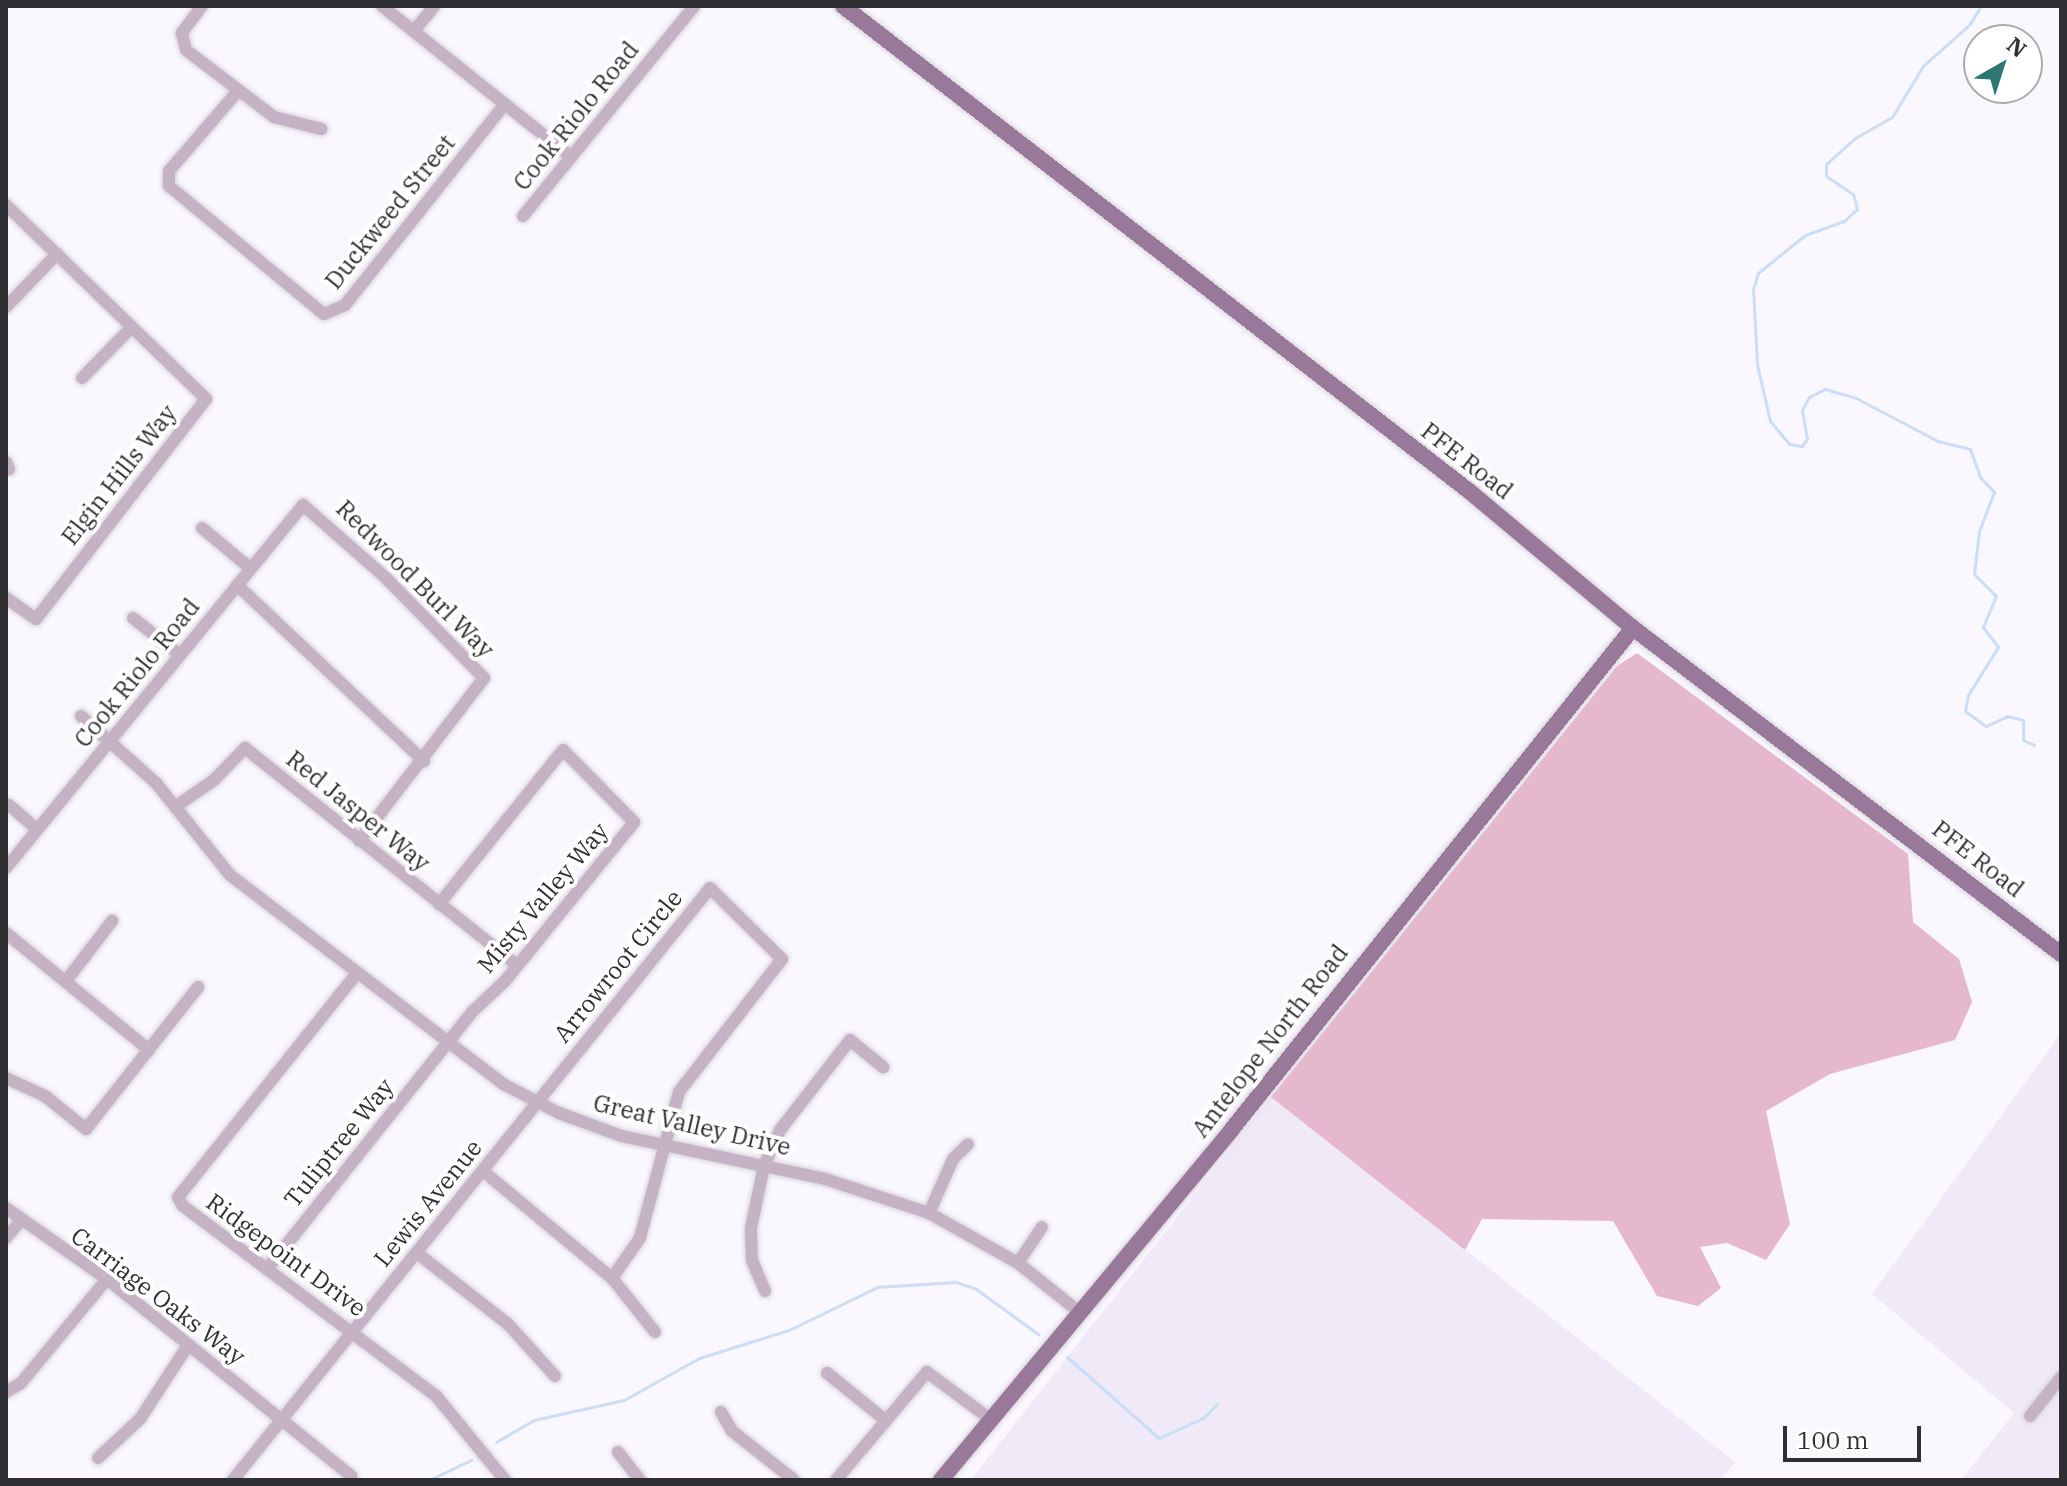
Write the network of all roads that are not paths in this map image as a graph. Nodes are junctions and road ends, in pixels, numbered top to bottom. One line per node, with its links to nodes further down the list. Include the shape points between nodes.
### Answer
1 (202, 6): 7 (street, via 182,41)
2 (382, 6): 6 (street)
3 (434, 6): 6 (street)
4 (694, 6): 10 (street, Cook Riolo Road)
5 (843, 6): 23 (main road, PFE Road, via 1469,491)
6 (414, 31): 8 (street)
7 (237, 92): 8 (street, Duckweed Street, via 169,171 169,186 324,314 345,305); 9 (street, via 274,117)
8 (505, 104): 10 (street)
9 (321, 129)
10 (571, 157): 12 (street, Cook Riolo Road)
11 (6, 205): 13 (street, Elgin Hills Way)
12 (523, 216)
13 (57, 254): 14 (street); 15 (street, Elgin Hills Way)
14 (6, 307)
15 (132, 327): 16 (street); 21 (street, Elgin Hills Way, via 206,399 36,619)
16 (82, 378)
17 (303, 505): 19 (street, Cook Riolo Road); 27 (street, Redwood Burl Way, via 386,578 484,678)
18 (202, 528): 19 (street)
19 (250, 568): 20 (street, Cook Riolo Road)
20 (237, 585): 24 (street, Cook Riolo Road); 27 (street)
21 (6, 598)
22 (133, 618): 24 (street)
23 (1633, 628): 36 (main road, PFE Road); 61 (main road, Antelope North Road, via 1232,1129)
24 (180, 655): 26 (street, Cook Riolo Road)
25 (81, 716): 26 (street, Great Valley Drive)
26 (111, 742): 29 (street, Great Valley Drive); 30 (street, Cook Riolo Road)
27 (424, 761): 31 (street, Redwood Burl Way)
28 (9, 805): 30 (street)
29 (175, 807): 31 (street, Red Jasper Way, via 214,780 245,748); 38 (street, Great Valley Drive, via 230,875)
30 (37, 829): 32 (street, Cook Riolo Road)
31 (359, 841): 33 (street, Red Jasper Way)
32 (6, 868)
33 (439, 904): 37 (street, Red Jasper Way); 37 (street, Misty Valley Way, via 563,750 634,822)
34 (112, 921): 39 (street)
35 (6, 933): 39 (street)
36 (2061, 954)
37 (517, 965): 41 (street, Misty Valley Way)
38 (357, 973): 41 (street, Great Valley Drive); 57 (street, Ridgepoint Drive, via 178,1197)
39 (66, 981): 42 (street)
40 (198, 987): 42 (street)
41 (446, 1043): 45 (street, Great Valley Drive); 57 (street, Tuliptree Way)
42 (149, 1050): 44 (street, via 86,1129 45,1096)
43 (883, 1067): 48 (street, via 850,1040 790,1115)
44 (6, 1078)
45 (536, 1102): 47 (street, Great Valley Drive, via 588,1125); 47 (street, Arrowroot Circle, via 710,888 782,959 687,1078); 49 (street, Lewis Avenue)
46 (968, 1144): 51 (street, via 953,1159)
47 (663, 1145): 48 (street, Great Valley Drive); 58 (street, via 640,1238)
48 (764, 1166): 51 (street, Great Valley Drive, via 846,1184); 60 (street, via 749,1244)
49 (483, 1171): 55 (street, Lewis Avenue); 58 (street)
50 (6, 1208): 52 (street, Carriage Oaks Way)
51 (929, 1213): 56 (street, Great Valley Drive)
52 (21, 1220): 54 (street); 59 (street, Carriage Oaks Way)
53 (1042, 1227): 56 (street)
54 (6, 1238)
55 (417, 1253): 62 (street, Lewis Avenue); 66 (street, via 508,1324)
56 (1018, 1263): 61 (street, Great Valley Drive)
57 (267, 1269): 62 (street, Ridgepoint Drive)
58 (612, 1278): 63 (street)
59 (107, 1279): 64 (street, Carriage Oaks Way); 68 (street, via 21,1383)
60 (765, 1291)
61 (1078, 1311): 72 (main road, Antelope North Road)
62 (354, 1331): 73 (street, Lewis Avenue); 78 (street, Ridgepoint Drive, via 452,1411)
63 (655, 1332)
64 (188, 1345): 73 (street, Carriage Oaks Way); 75 (street, via 140,1419)
65 (827, 1373): 71 (street)
66 (555, 1376)
67 (2061, 1377): 70 (street)
68 (6, 1392)
69 (721, 1412): 80 (street, via 732,1431)
70 (2030, 1416)
71 (884, 1419): 72 (street, via 927,1372); 81 (street)
72 (990, 1419): 82 (main road, Antelope North Road)
73 (282, 1420): 76 (street, Carriage Oaks Way); 77 (street, Lewis Avenue)
74 (618, 1452): 79 (street)
75 (98, 1458)
76 (351, 1476)
77 (233, 1480)
78 (505, 1480)
79 (640, 1480)
80 (794, 1480)
81 (836, 1480)
82 (941, 1480)

